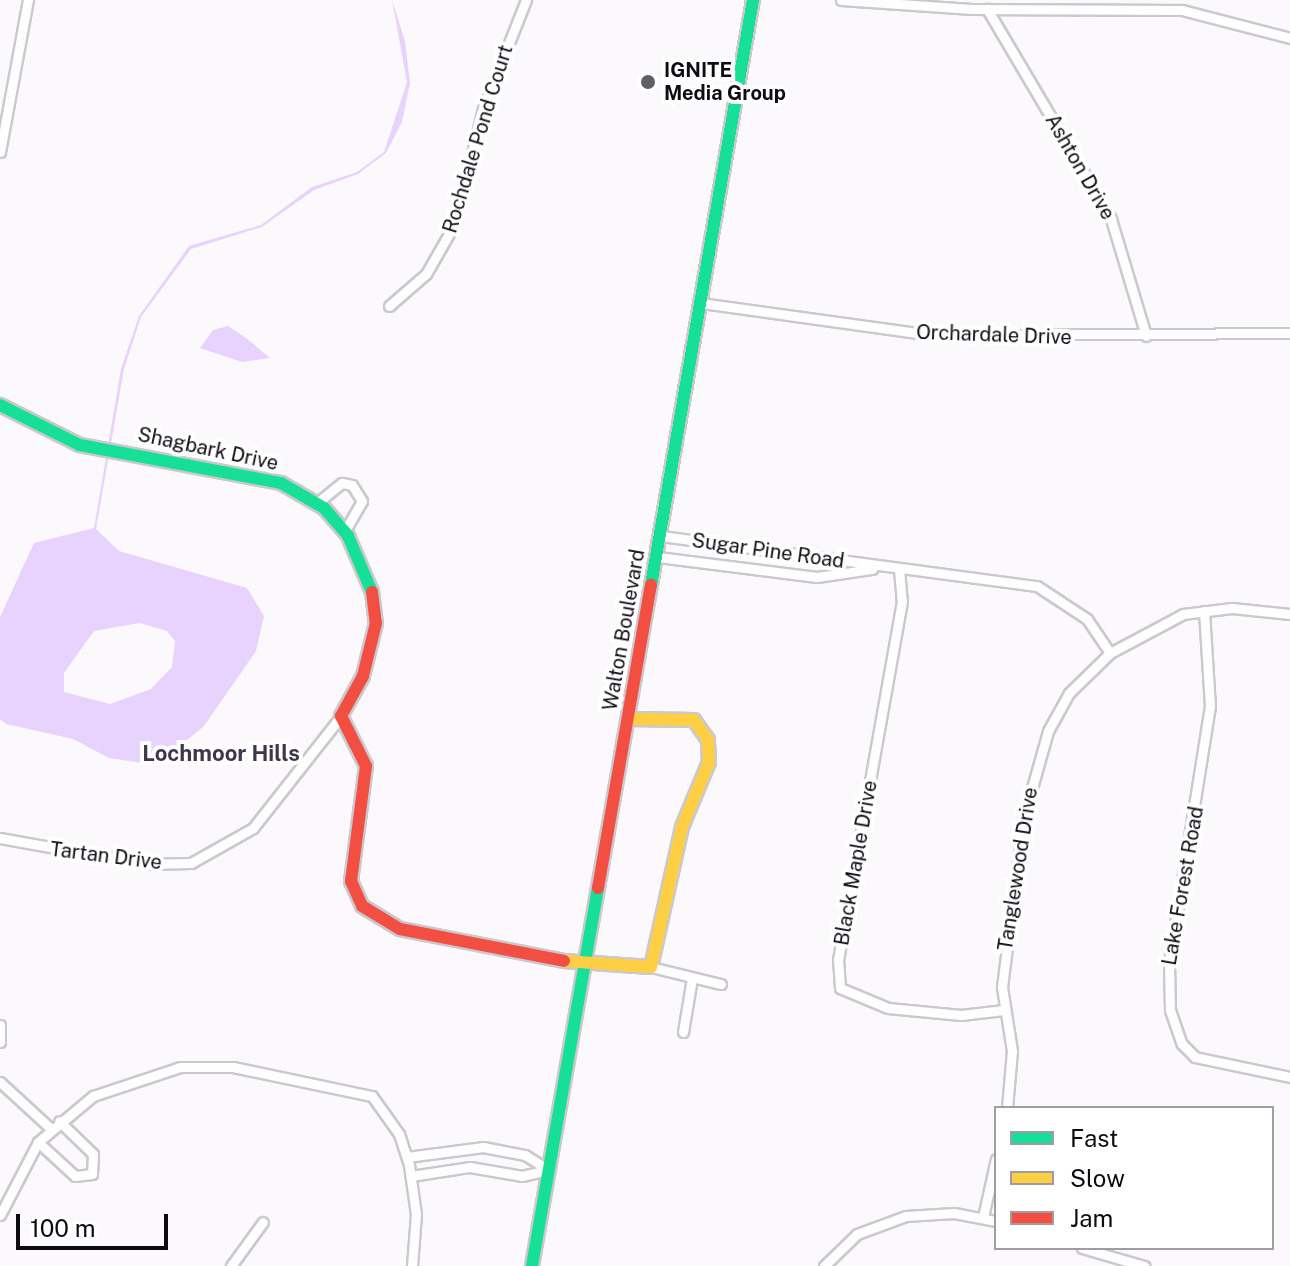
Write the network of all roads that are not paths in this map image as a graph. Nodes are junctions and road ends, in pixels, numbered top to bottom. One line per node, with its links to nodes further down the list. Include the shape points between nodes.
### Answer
1 (28, 0): 7 (street)
2 (526, 0): 9 (street, Rochdale Pond Court, via 483,109 454,225 426,274)
3 (753, 0): 8 (street, Walton Boulevard)
4 (841, 0): 5 (street)
5 (987, 9): 6 (street, via 1182,10); 11 (street, Ashton Drive, via 1111,219)
6 (1290, 38)
7 (0, 152)
8 (701, 303): 11 (street, Orchardale Drive, via 931,335); 15 (street, Walton Boulevard)
9 (389, 306)
10 (1290, 333): 11 (street, Orchardale Drive)
11 (1146, 336)
12 (0, 405): 13 (street, Shagbark Drive, via 50,434 281,483)
13 (317, 503): 14 (street, Shagbark Drive); 14 (street, via 342,483 352,485 362,501)
14 (344, 532): 22 (street, Shagbark Drive, via 368,576 376,623 363,676)
15 (661, 536): 16 (street, Walton Boulevard); 17 (street, Sugar Pine Road)
16 (658, 557): 17 (street, Sugar Pine Road, via 817,577); 23 (street, Walton Boulevard)
17 (875, 568): 18 (street, Sugar Pine Road)
18 (899, 569): 21 (street, Sugar Pine Road, via 1037,586 1087,619); 29 (street, Black Maple Drive, via 902,601 838,959 840,988 888,1008 961,1015)
19 (1204, 611): 20 (street, Tanglewood Drive); 21 (street, Tanglewood Drive, via 1183,614); 33 (street, Lake Forest Road, via 1210,706 1169,963 1170,1010 1182,1044 1195,1057)
20 (1290, 614)
21 (1110, 653): 29 (street, Tanglewood Drive, via 1069,693 1034,773 1004,954)
22 (341, 716): 24 (street, Tartan Drive, via 253,828 191,863 145,864); 25 (street, via 366,766 350,866 362,906 400,929)
23 (629, 719): 25 (street, Walton Boulevard); 26 (street, via 694,720 708,740 709,762 682,827)
24 (0, 838)
25 (586, 965): 26 (street); 41 (street, Walton Boulevard)
26 (651, 967): 27 (street)
27 (692, 978): 28 (street); 31 (street)
28 (721, 984)
29 (1004, 1010): 35 (street, Tanglewood Drive, via 1012,1051)
30 (0, 1025): 32 (street)
31 (683, 1032)
32 (0, 1042)
33 (1290, 1077)
34 (0, 1082): 37 (street)
35 (1007, 1106)
36 (59, 1121): 37 (street); 38 (street, via 93,1154 92,1174 75,1176); 39 (street, via 93,1096 132,1078 180,1067 233,1067 372,1096 399,1134)
37 (50, 1128): 38 (street)
38 (38, 1142): 42 (street)
39 (409, 1166): 41 (street, via 470,1167 522,1176); 41 (street, via 483,1147 525,1155); 48 (street)
40 (994, 1168): 43 (street)
41 (549, 1170): 49 (street, Walton Boulevard)
42 (0, 1215)
43 (983, 1217): 44 (street); 50 (street, via 906,1216 857,1234)
44 (994, 1220)
45 (263, 1222): 47 (street)
46 (1089, 1250): 51 (street)
47 (231, 1266)
48 (412, 1266)
49 (532, 1266)
50 (824, 1266)
51 (1144, 1266)

